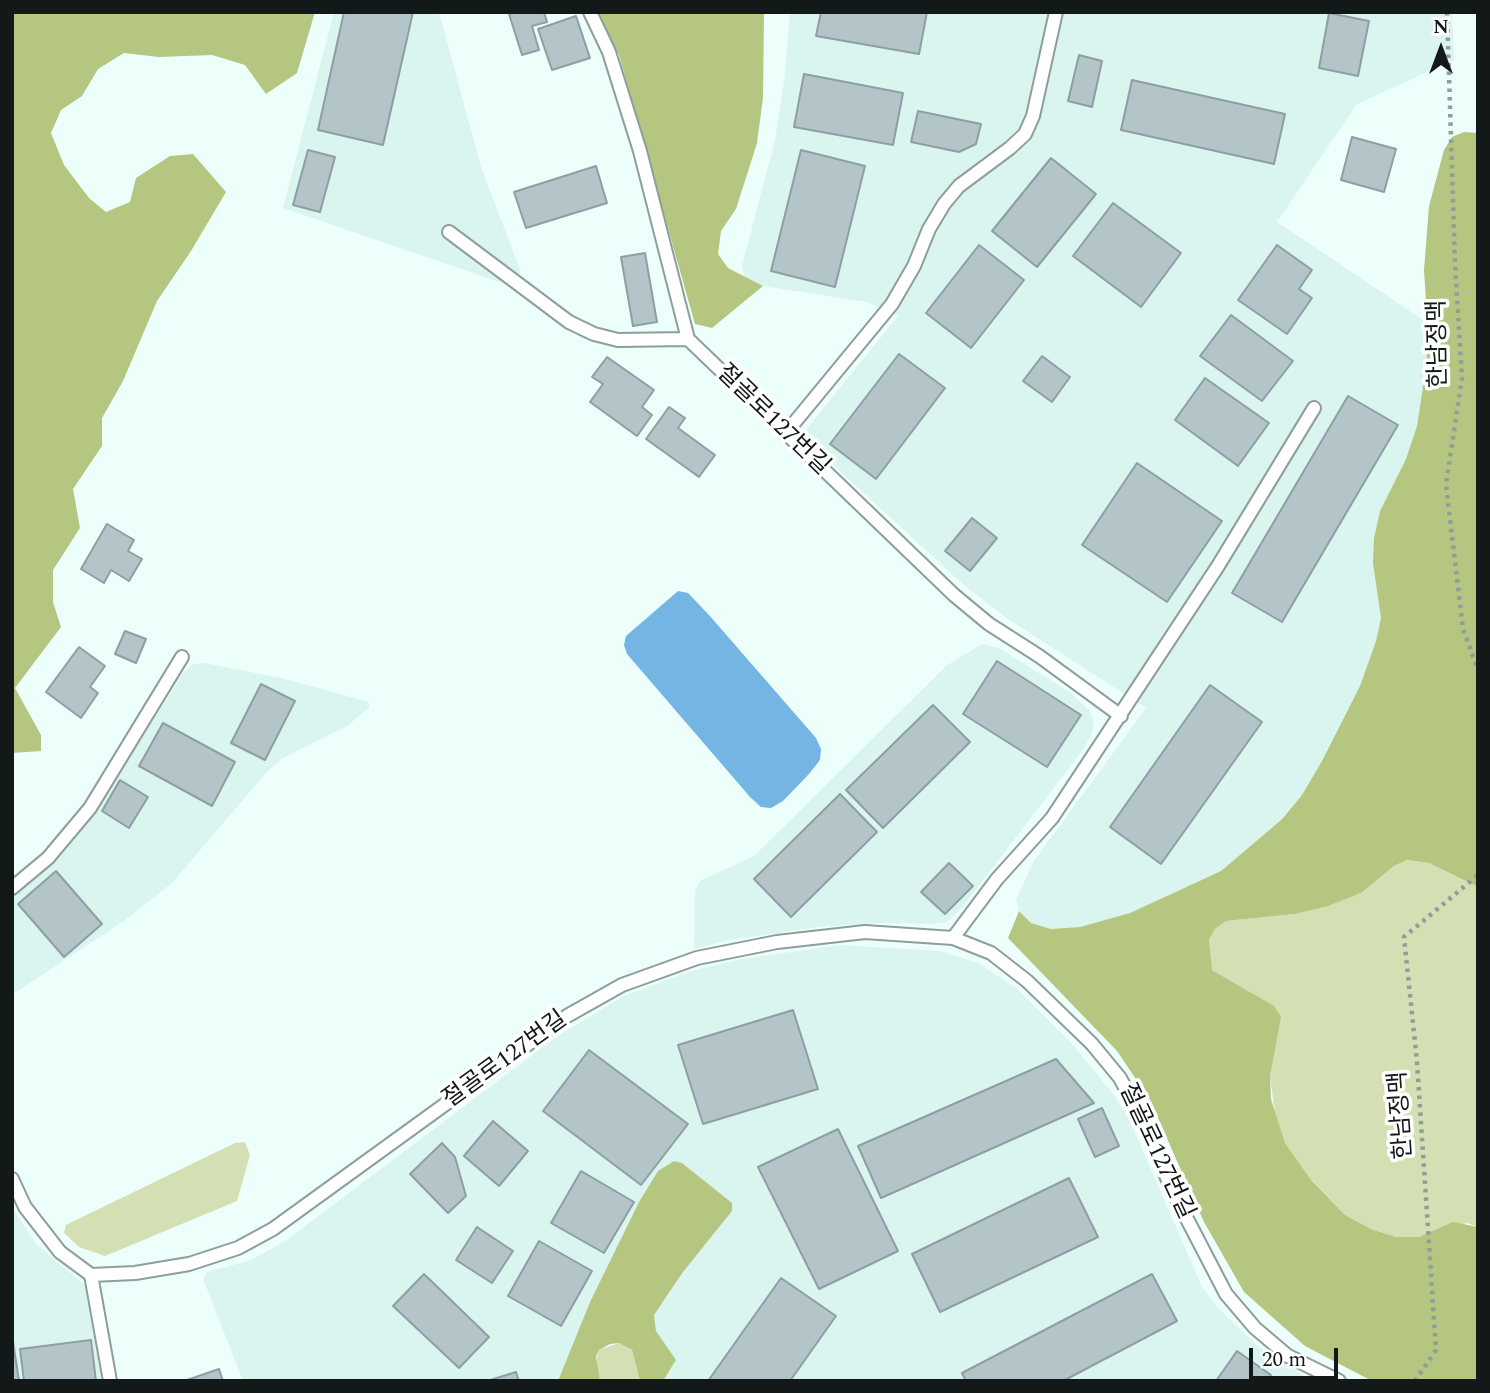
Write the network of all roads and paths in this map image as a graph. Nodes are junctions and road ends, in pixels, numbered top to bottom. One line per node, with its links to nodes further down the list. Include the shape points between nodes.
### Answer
1 (590, 12): 5 (lane, via 609,52 640,151)
2 (1056, 12): 7 (lane, via 1036,106 1025,134 959,186 944,204 892,304)
3 (1447, 12): 9 (path, 한남정맥, via 1462,377 1446,485 1463,629)
4 (449, 232): 5 (lane, via 569,322 594,334 618,340)
5 (688, 339): 7 (lane, 절골로127번길)
6 (1314, 408): 10 (lane)
7 (785, 434): 10 (lane, 절골로127번길, via 989,624)
8 (182, 657): 12 (lane, via 90,808 48,858)
9 (1478, 670)
10 (1121, 716): 13 (lane, via 1052,818 997,879)
11 (1478, 875): 18 (path, 한남정맥, via 1404,937 1436,1350)
12 (12, 888)
13 (953, 938): 15 (lane, 절골로127번길, via 865,932 777,942 697,958 622,985 567,1016 273,1229 238,1248 189,1265); 17 (lane, 절골로127번길, via 991,953 1092,1044 1120,1077 1203,1255 1226,1294 1255,1328 1288,1356)
14 (12, 1179): 15 (lane, via 25,1207 60,1252)
15 (91, 1275): 16 (lane)
16 (110, 1381)
17 (1339, 1381)
18 (1415, 1381)

